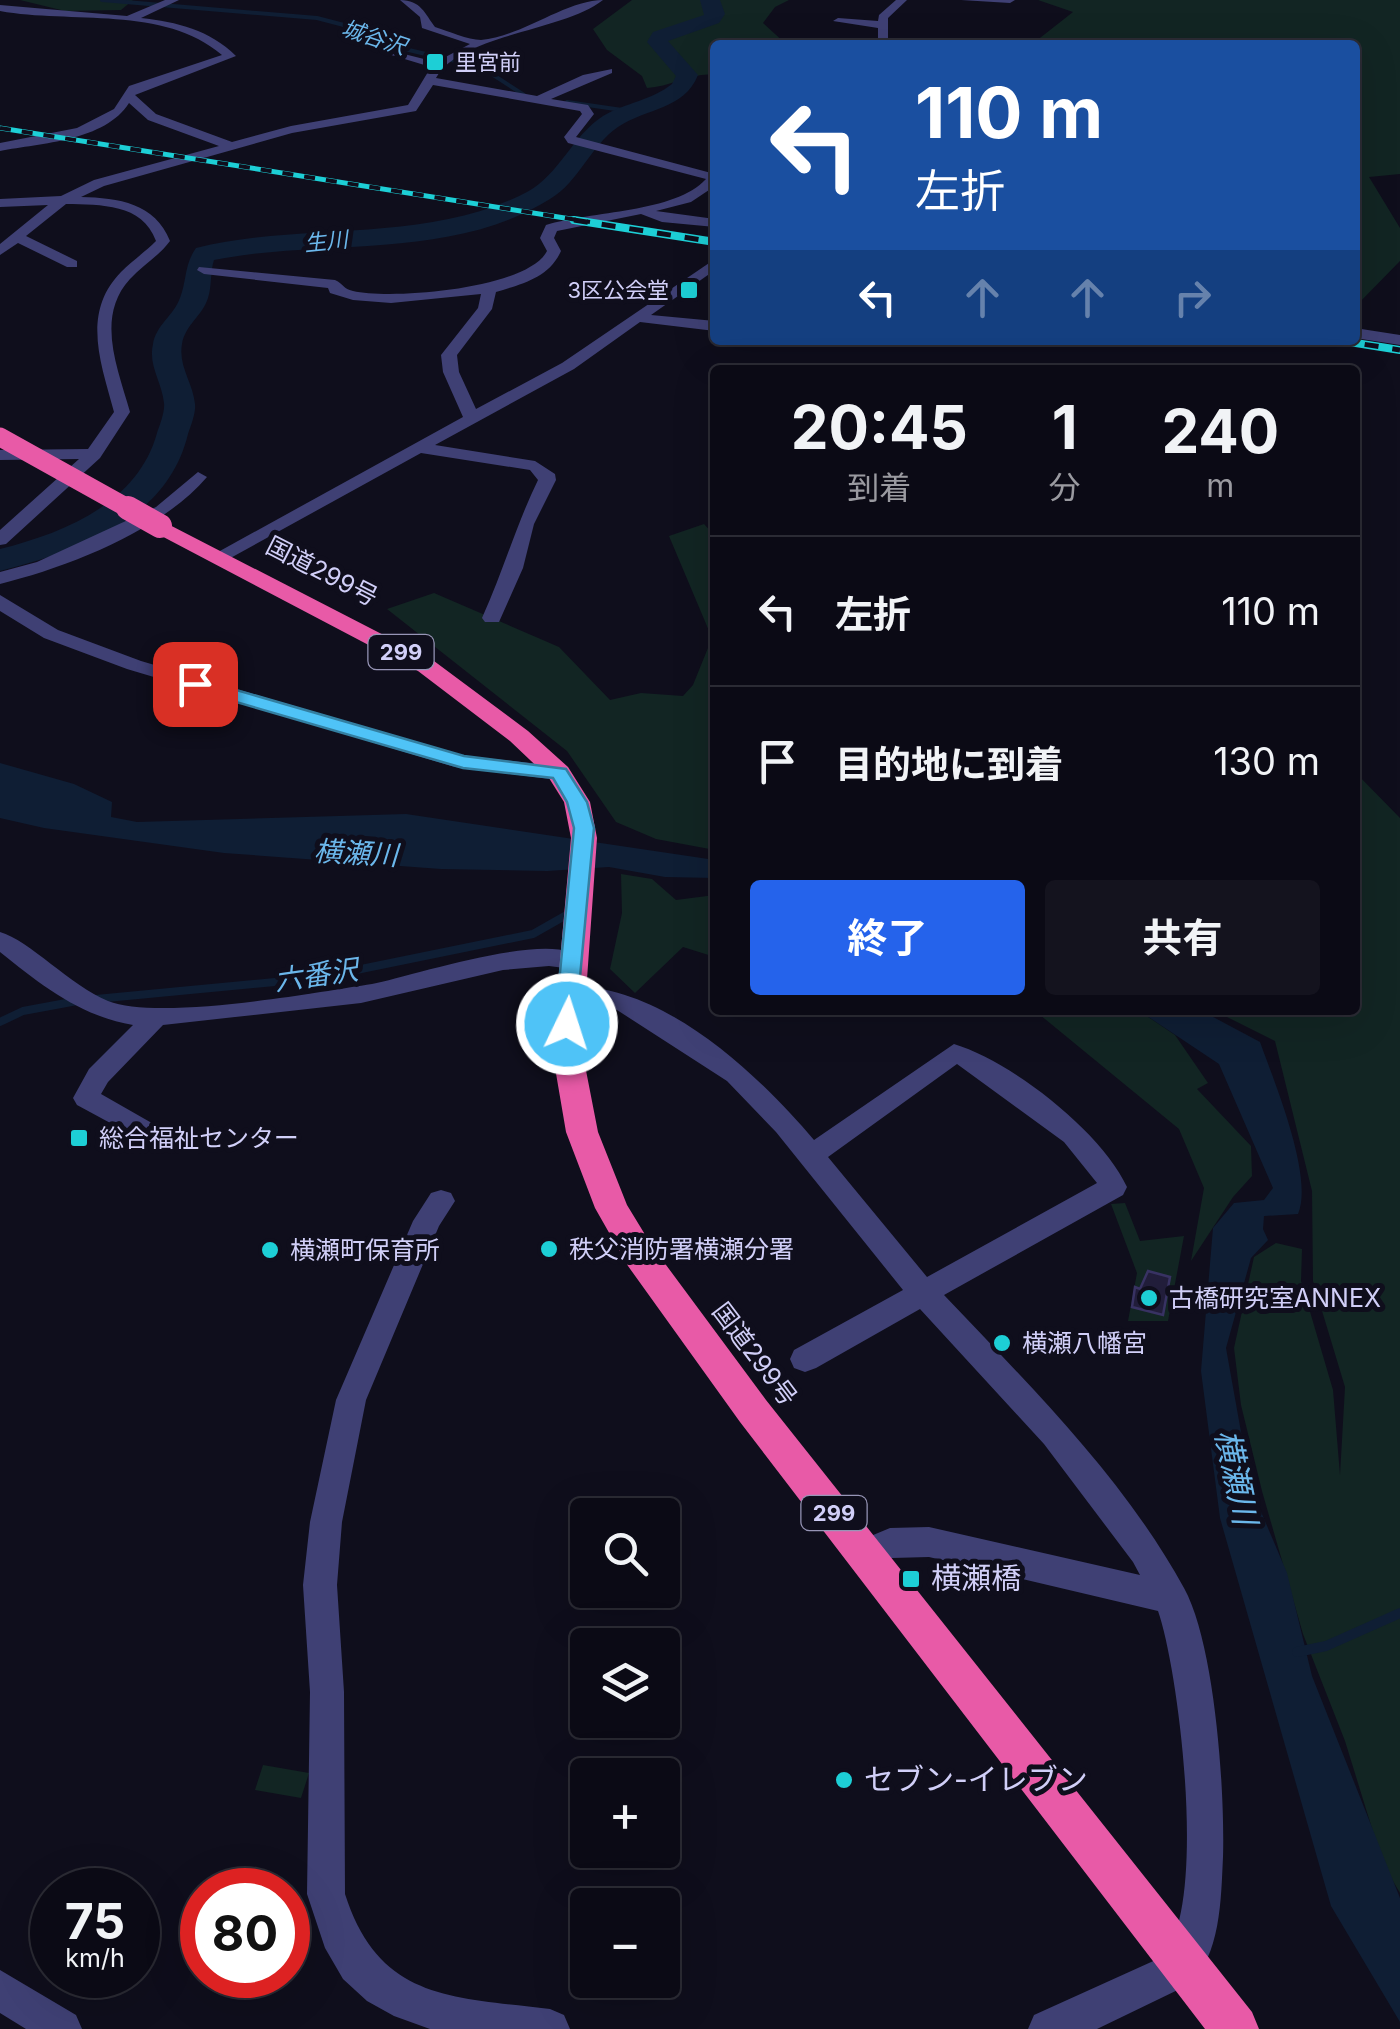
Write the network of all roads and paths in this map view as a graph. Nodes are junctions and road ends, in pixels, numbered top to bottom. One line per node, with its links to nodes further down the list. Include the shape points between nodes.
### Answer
1 (174, 0): 8 (street)
2 (405, 0): 12 (street, via 431,30)
3 (598, 0): 12 (street)
4 (902, 0): 10 (street)
5 (966, 0): 6 (street)
6 (1010, 0)
7 (0, 8): 8 (street)
8 (128, 19): 17 (street, via 183,29 230,56 140,84)
9 (838, 21): 10 (street)
10 (882, 25): 11 (street)
11 (883, 40)
12 (479, 43): 14 (street)
13 (392, 52): 14 (street)
14 (444, 62): 16 (street)
15 (608, 71): 18 (street)
16 (431, 81): 18 (street); 20 (street, via 412,108)
17 (128, 96): 19 (street, via 118,111 82,131); 20 (street, via 152,117)
18 (534, 102): 21 (street, via 587,110 570,137 578,142)
19 (0, 146)
20 (230, 146): 23 (street)
21 (710, 178)
22 (710, 184): 25 (street)
23 (58, 203): 24 (street); 27 (street); 41 (street, via 124,203 145,212 164,241 110,296 104,358 122,412)
24 (0, 204)
25 (642, 210): 26 (street); 32 (street, via 551,228 548,264)
26 (710, 223)
27 (19, 238): 28 (street); 29 (street)
28 (0, 251)
29 (72, 264)
30 (710, 267): 33 (street)
31 (204, 270): 32 (street, via 314,279 335,284 340,293 368,296)
32 (489, 289): 37 (street, via 485,309 449,355)
33 (640, 318): 34 (street); 37 (street)
34 (710, 325)
35 (1360, 333): 36 (street)
36 (1400, 340)
37 (472, 418): 39 (street)
38 (0, 437): 44 (highway, 国道299号 / 299, bridge)
39 (419, 448): 44 (street); 47 (street, via 517,462 546,474)
40 (0, 454): 41 (street)
41 (94, 454): 43 (street)
42 (198, 477): 45 (street, via 162,511 44,566)
43 (0, 540)
44 (218, 557): 48 (highway, 国道299号 / 299, via 426,666)
45 (0, 578)
46 (0, 601): 48 (street, via 67,641 226,693 463,762)
47 (492, 618)
48 (559, 773): 50 (highway, 国道299号 / 299, via 577,802 584,838)
49 (0, 940): 51 (street, via 106,1010)
50 (572, 965): 51 (street, via 545,958 499,961 388,989); 53 (street, via 612,998 718,1060); 57 (highway, 国道299号 / 299, via 571,1085 612,1208 671,1301)
51 (156, 1017): 52 (street, via 91,1084 86,1098)
52 (162, 1141)
53 (811, 1153): 55 (street); 55 (street, via 954,1053 971,1059 1102,1160 1113,1187)
54 (441, 1201): 62 (street, via 351,1400 326,1522 320,1585 326,1894 347,1957 378,1988 438,2014)
55 (922, 1292): 56 (street); 58 (street, via 1112,1500)
56 (806, 1359)
57 (866, 1554): 58 (street, via 890,1543 929,1542); 59 (highway, 国道299号 / 299)
58 (1172, 1598): 59 (street, via 1199,1723 1203,1826 1203,1898)
59 (1183, 1964): 63 (street); 64 (highway, 国道299号 / 299)
60 (0, 1990): 61 (street)
61 (62, 2029)
62 (550, 2029)
63 (1048, 2029)
64 (1235, 2029)

